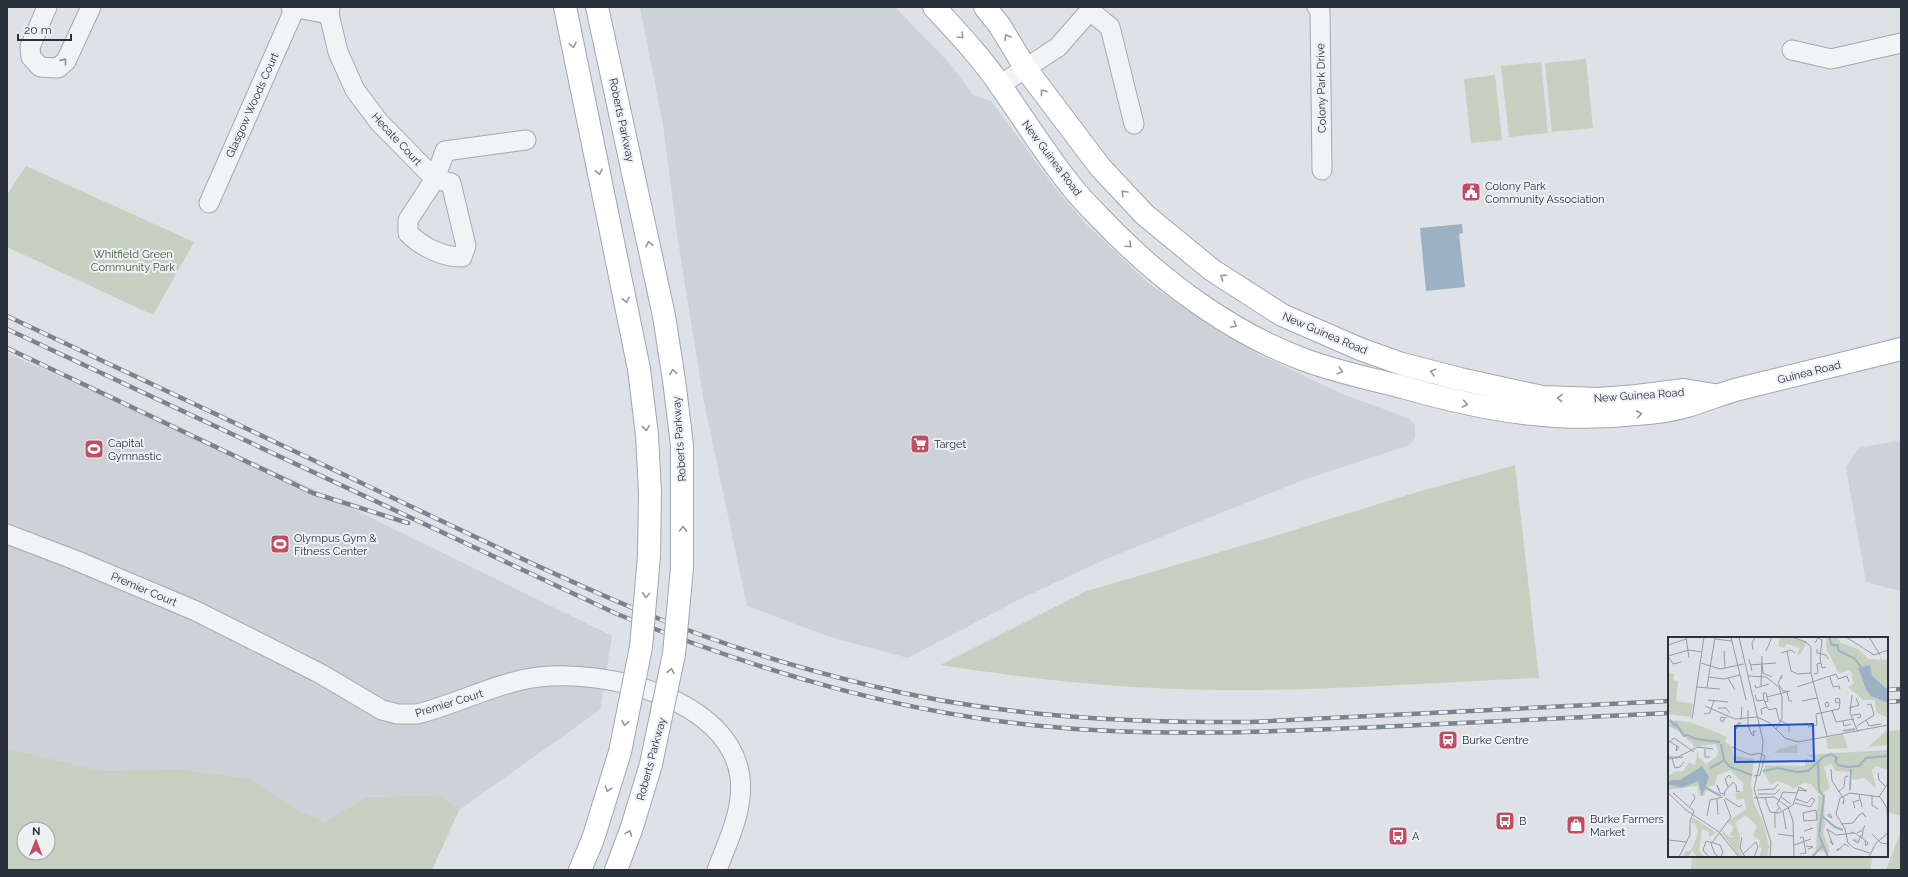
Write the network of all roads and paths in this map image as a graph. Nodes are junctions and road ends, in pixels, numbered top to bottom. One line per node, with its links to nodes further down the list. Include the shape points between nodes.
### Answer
1 (47, 7): 2 (street, one-way to 2, via 30,46 31,57 40,68 58,68 66,61)
2 (91, 7)
3 (565, 7): 23 (main road, one-way to 23, bridge, via 639,369 650,493 649,556 641,647 620,752)
4 (597, 7): 24 (main road, Roberts Parkway, one-way to 4, bridge, via 651,764 674,654 682,568 682,445 662,308)
5 (934, 7): 14 (main road, New Guinea Road, one-way to 14, via 971,47)
6 (985, 7): 13 (main road, New Guinea Road, one-way to 6, via 1000,26)
7 (1317, 7): 17 (street, Colony Park Drive, via 1320,11)
8 (293, 8): 10 (street); 18 (street, Glasgow Woods Court)
9 (1092, 9): 13 (street, via 1058,47); 15 (street, via 1110,27)
10 (329, 11): 16 (street, Hecate Court, via 338,52 355,90 379,122 435,179 445,151)
11 (1901, 43): 12 (street, via 1831,59)
12 (1792, 50)
13 (1026, 69): 14 (street); 21 (main road, New Guinea Road, one-way to 13, via 1416,368 1360,349 1282,315 1212,270 1145,215 1100,167)
14 (1000, 84): 21 (main road, New Guinea Road, one-way to 21, via 1074,190 1118,235 1189,296 1262,341 1302,359 1453,401 1534,416)
15 (1134, 124)
16 (526, 140)
17 (1322, 170)
18 (209, 203)
19 (1901, 349): 20 (main road, Guinea Road)
20 (1717, 395): 21 (main road, New Guinea Road, via 1684,390)
21 (1600, 408)
22 (7, 534): 25 (street, Premier Court, via 196,611 390,712 408,714 429,711 518,681 557,675 625,683 682,704 721,733 729,744 738,767 738,814)
23 (580, 870)
24 (616, 870)
25 (717, 870)

